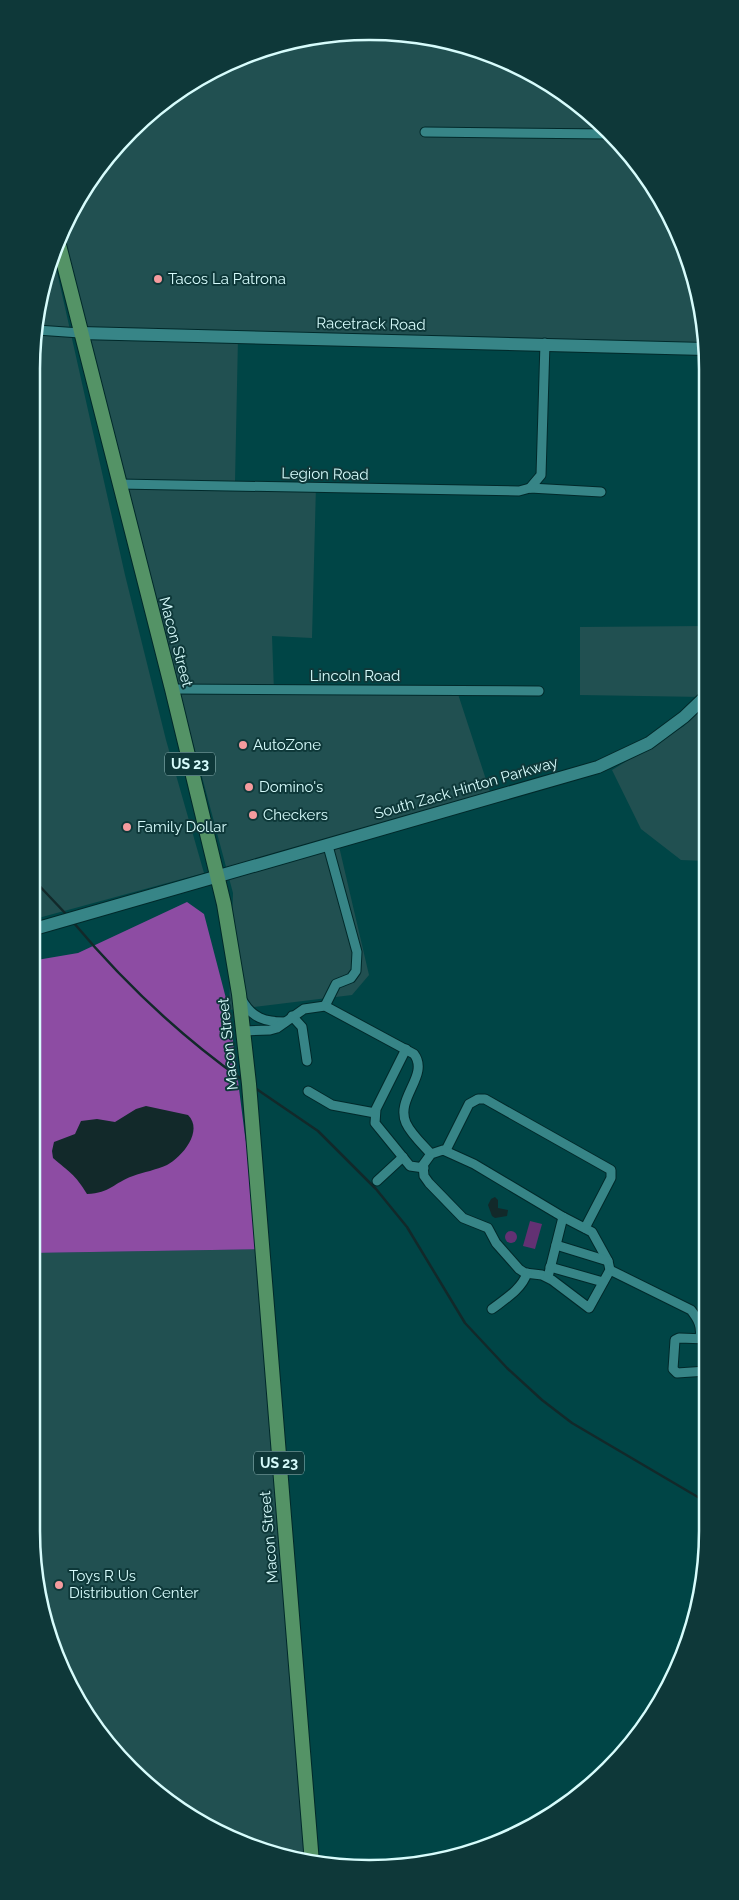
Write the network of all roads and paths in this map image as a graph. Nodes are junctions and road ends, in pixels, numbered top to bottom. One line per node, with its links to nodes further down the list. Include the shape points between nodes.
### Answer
1 (425, 132): 2 (street)
2 (599, 134)
3 (61, 254): 5 (main road, Macon Street / US 23)
4 (43, 330): 5 (street, Racetrack Road)
5 (80, 333): 6 (main road, Racetrack Road); 8 (main road, Macon Street / US 23)
6 (545, 343): 7 (main road, Racetrack Road); 9 (street, via 541,475)
7 (698, 349)
8 (118, 484): 9 (street, Legion Road, via 519,491); 11 (main road, Macon Street / US 23)
9 (530, 488): 10 (street, Legion Road)
10 (601, 492)
11 (172, 689): 12 (street, Lincoln Road); 15 (main road, Macon Street / US 23)
12 (538, 691)
13 (699, 703): 14 (main road, South Zack Hinton Parkway, via 649,743 598,767)
14 (328, 846): 15 (main road, South Zack Hinton Parkway); 18 (street, via 357,952 356,971 350,978 336,984)
15 (217, 877): 16 (main road, South Zack Hinton Parkway); 17 (main road, Macon Street / US 23)
16 (40, 927)
17 (239, 994): 19 (street, via 248,1011 254,1015 268,1021); 20 (main road, Macon Street / US 23)
18 (325, 1006): 19 (street, via 304,1009); 21 (street)
19 (289, 1019): 20 (street, via 270,1030); 22 (street, via 302,1027)
20 (242, 1031): 42 (main road, Macon Street / US 23)
21 (406, 1049): 24 (street); 26 (street, via 419,1061 420,1068 404,1102 404,1113 410,1129)
22 (307, 1061)
23 (308, 1091): 24 (street, via 332,1105)
24 (374, 1113): 27 (street, via 374,1123)
25 (446, 1150): 26 (street); 30 (street); 31 (street, via 469,1104 484,1099 611,1170 612,1178)
26 (430, 1154): 28 (street)
27 (402, 1157): 28 (street, via 410,1166); 29 (street)
28 (424, 1168): 35 (street, via 424,1176 429,1183 458,1213 488,1228 496,1243 519,1269)
29 (377, 1181)
30 (563, 1217): 31 (street); 32 (street)
31 (585, 1228): 33 (street, via 592,1232)
32 (556, 1245): 33 (street); 34 (street)
33 (609, 1266): 37 (street); 39 (street, via 663,1298 691,1310)
34 (550, 1267): 36 (street); 37 (street)
35 (527, 1273): 36 (street); 38 (street, via 518,1288)
36 (548, 1278): 37 (street, via 589,1308)
37 (603, 1282)
38 (492, 1310)
39 (699, 1323)
40 (699, 1339): 41 (street, via 675,1340 673,1369 684,1374)
41 (699, 1373)
42 (311, 1855)

